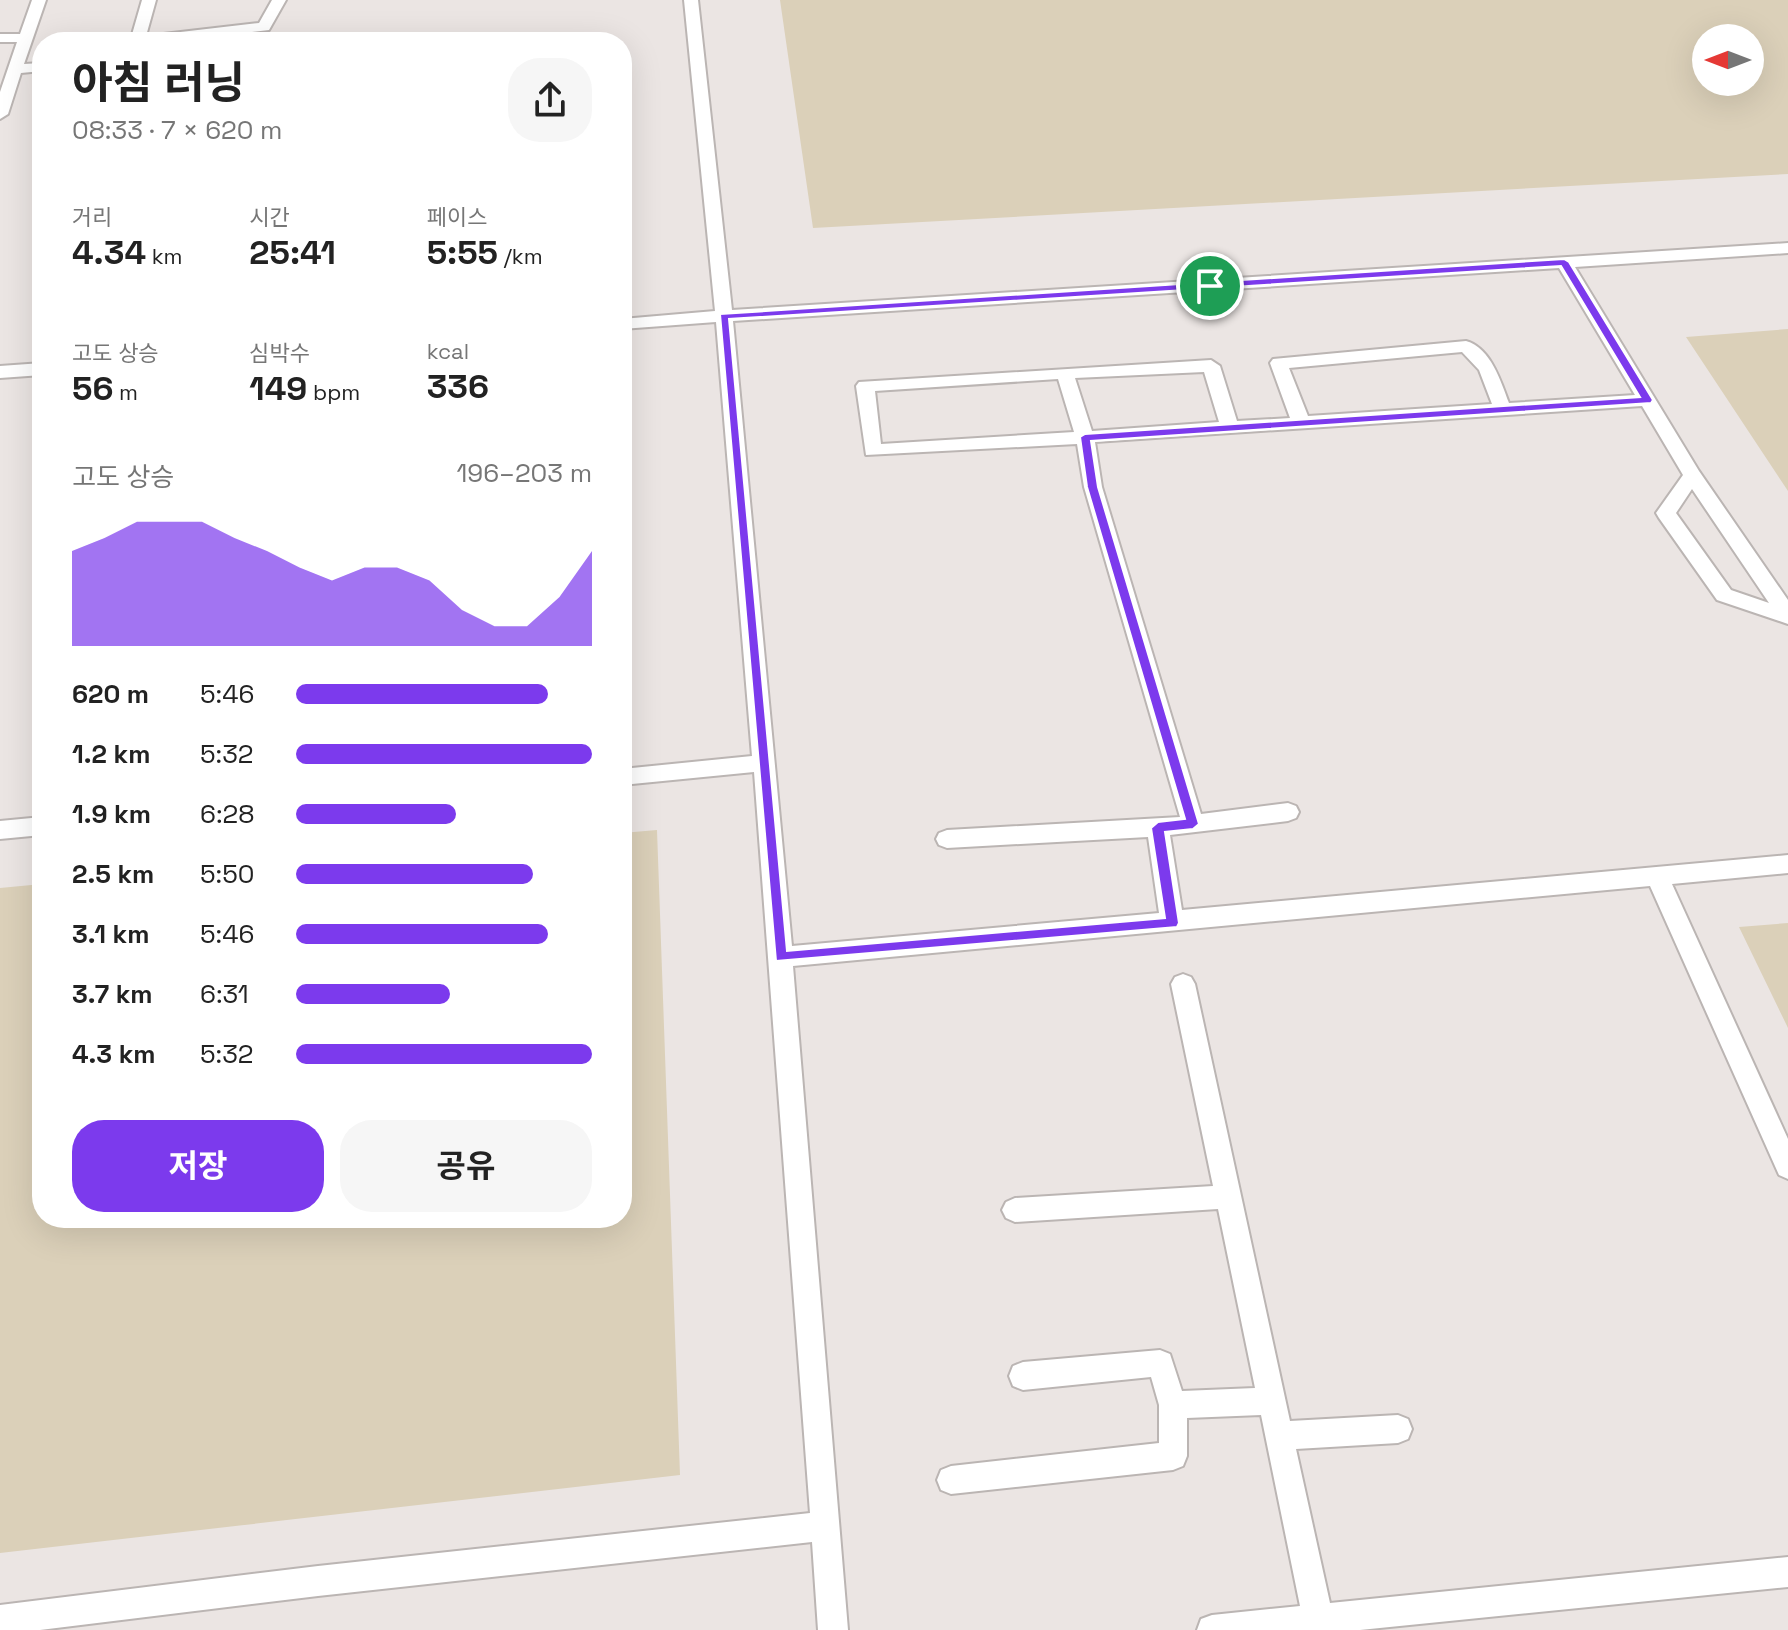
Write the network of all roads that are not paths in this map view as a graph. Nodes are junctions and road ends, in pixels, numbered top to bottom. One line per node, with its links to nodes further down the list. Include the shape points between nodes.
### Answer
1 (39, 0): 8 (lane)
2 (149, 0): 5 (lane)
3 (279, 0): 6 (lane, via 264,27)
4 (691, 0): 14 (lane)
5 (138, 32)
6 (218, 32)
7 (0, 38): 8 (lane)
8 (26, 38): 10 (lane)
9 (32, 68): 10 (lane)
10 (15, 69): 11 (lane)
11 (0, 114)
12 (1788, 248): 13 (lane)
13 (1564, 262): 14 (lane); 19 (lane)
14 (724, 316): 15 (lane); 26 (lane)
15 (632, 323)
16 (32, 370): 17 (lane)
17 (0, 372)
18 (1065, 373): 22 (lane, via 1211,366); 23 (lane); 23 (lane, via 865,386 873,451)
19 (1647, 400): 20 (lane); 24 (lane)
20 (1503, 410): 21 (lane); 21 (lane, via 1487,368 1466,346 1279,363)
21 (1301, 423): 22 (lane)
22 (1230, 428): 23 (lane)
23 (1085, 437): 29 (lane, via 1093,487)
24 (1692, 475): 25 (lane); 25 (lane, via 1666,513 1724,595)
25 (1788, 616)
26 (764, 763): 27 (lane); 37 (lane)
27 (632, 776)
28 (1288, 812): 29 (lane)
29 (1193, 824): 31 (lane)
30 (32, 827): 32 (lane)
31 (1158, 828): 33 (lane); 36 (lane)
32 (0, 830)
33 (947, 839)
34 (1788, 864): 35 (lane)
35 (1657, 876): 36 (lane); 39 (lane)
36 (1172, 923): 37 (lane)
37 (781, 957): 48 (lane)
38 (1183, 984): 40 (lane)
39 (1788, 1167)
40 (1228, 1197): 41 (lane); 43 (lane)
41 (1015, 1210)
42 (1023, 1376): 44 (lane, via 1160,1363)
43 (1272, 1401): 44 (lane); 46 (lane)
44 (1173, 1405): 47 (lane, via 1173,1456)
45 (1398, 1429): 46 (lane)
46 (1280, 1436): 50 (lane)
47 (951, 1480)
48 (826, 1526): 51 (lane); 52 (lane)
49 (1788, 1572): 50 (lane)
50 (1318, 1619): 53 (lane)
51 (0, 1620)
52 (833, 1630)
53 (1212, 1630)

